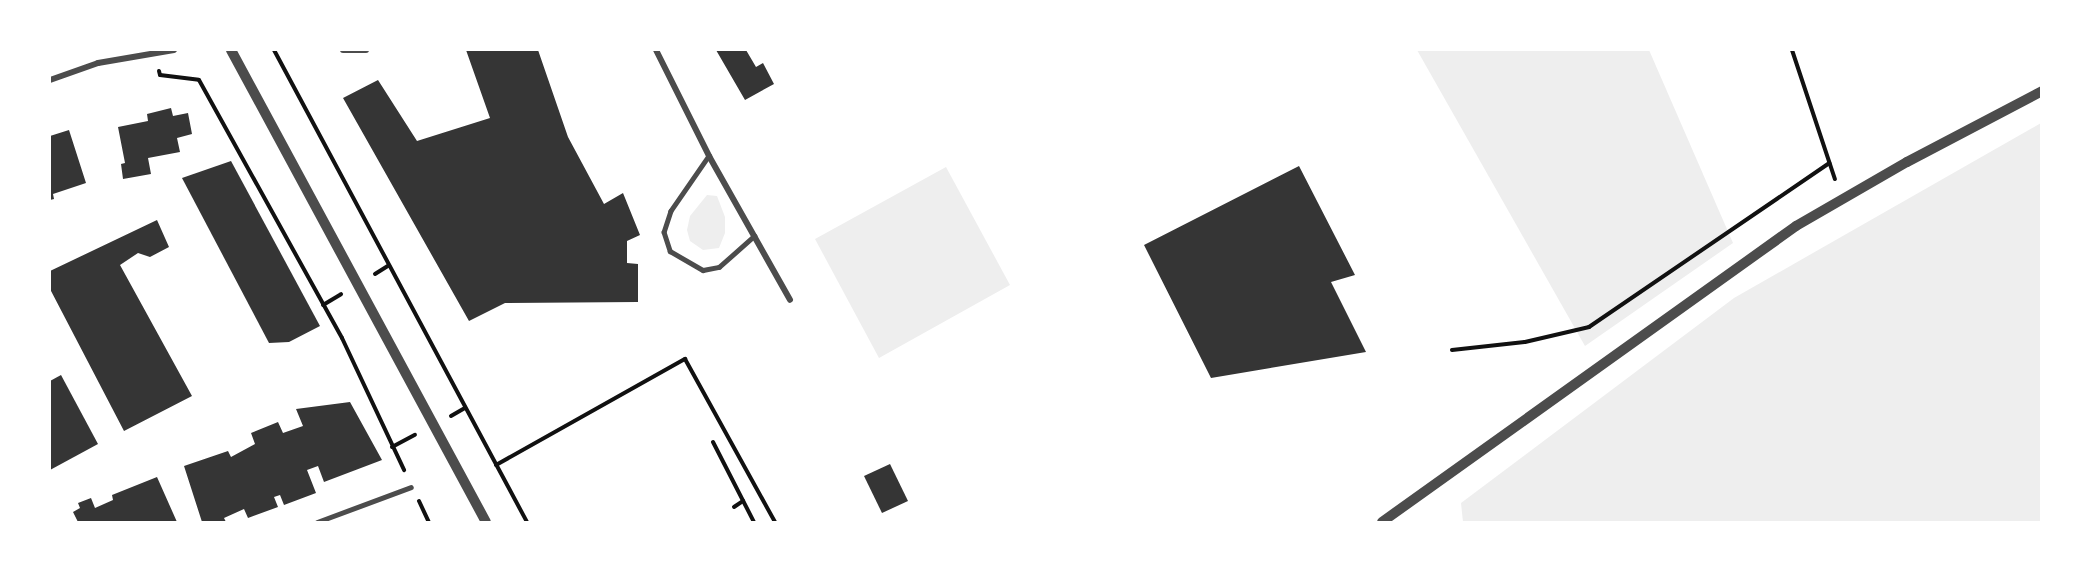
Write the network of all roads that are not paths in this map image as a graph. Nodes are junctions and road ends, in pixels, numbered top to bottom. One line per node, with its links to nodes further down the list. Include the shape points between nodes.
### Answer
1 (174, 50): 6 (street, via 98,63)
2 (231, 50): 13 (street)
3 (343, 50): 4 (street)
4 (366, 50)
5 (656, 50): 8 (street)
6 (50, 80)
7 (2042, 91): 14 (street, via 1796,226)
8 (710, 156): 9 (street); 9 (lane, via 671,211 664,232 670,251 688,265 719,267)
9 (754, 236): 10 (street)
10 (790, 300)
11 (411, 487): 12 (street)
12 (317, 522)
13 (486, 522)
14 (1382, 522)

